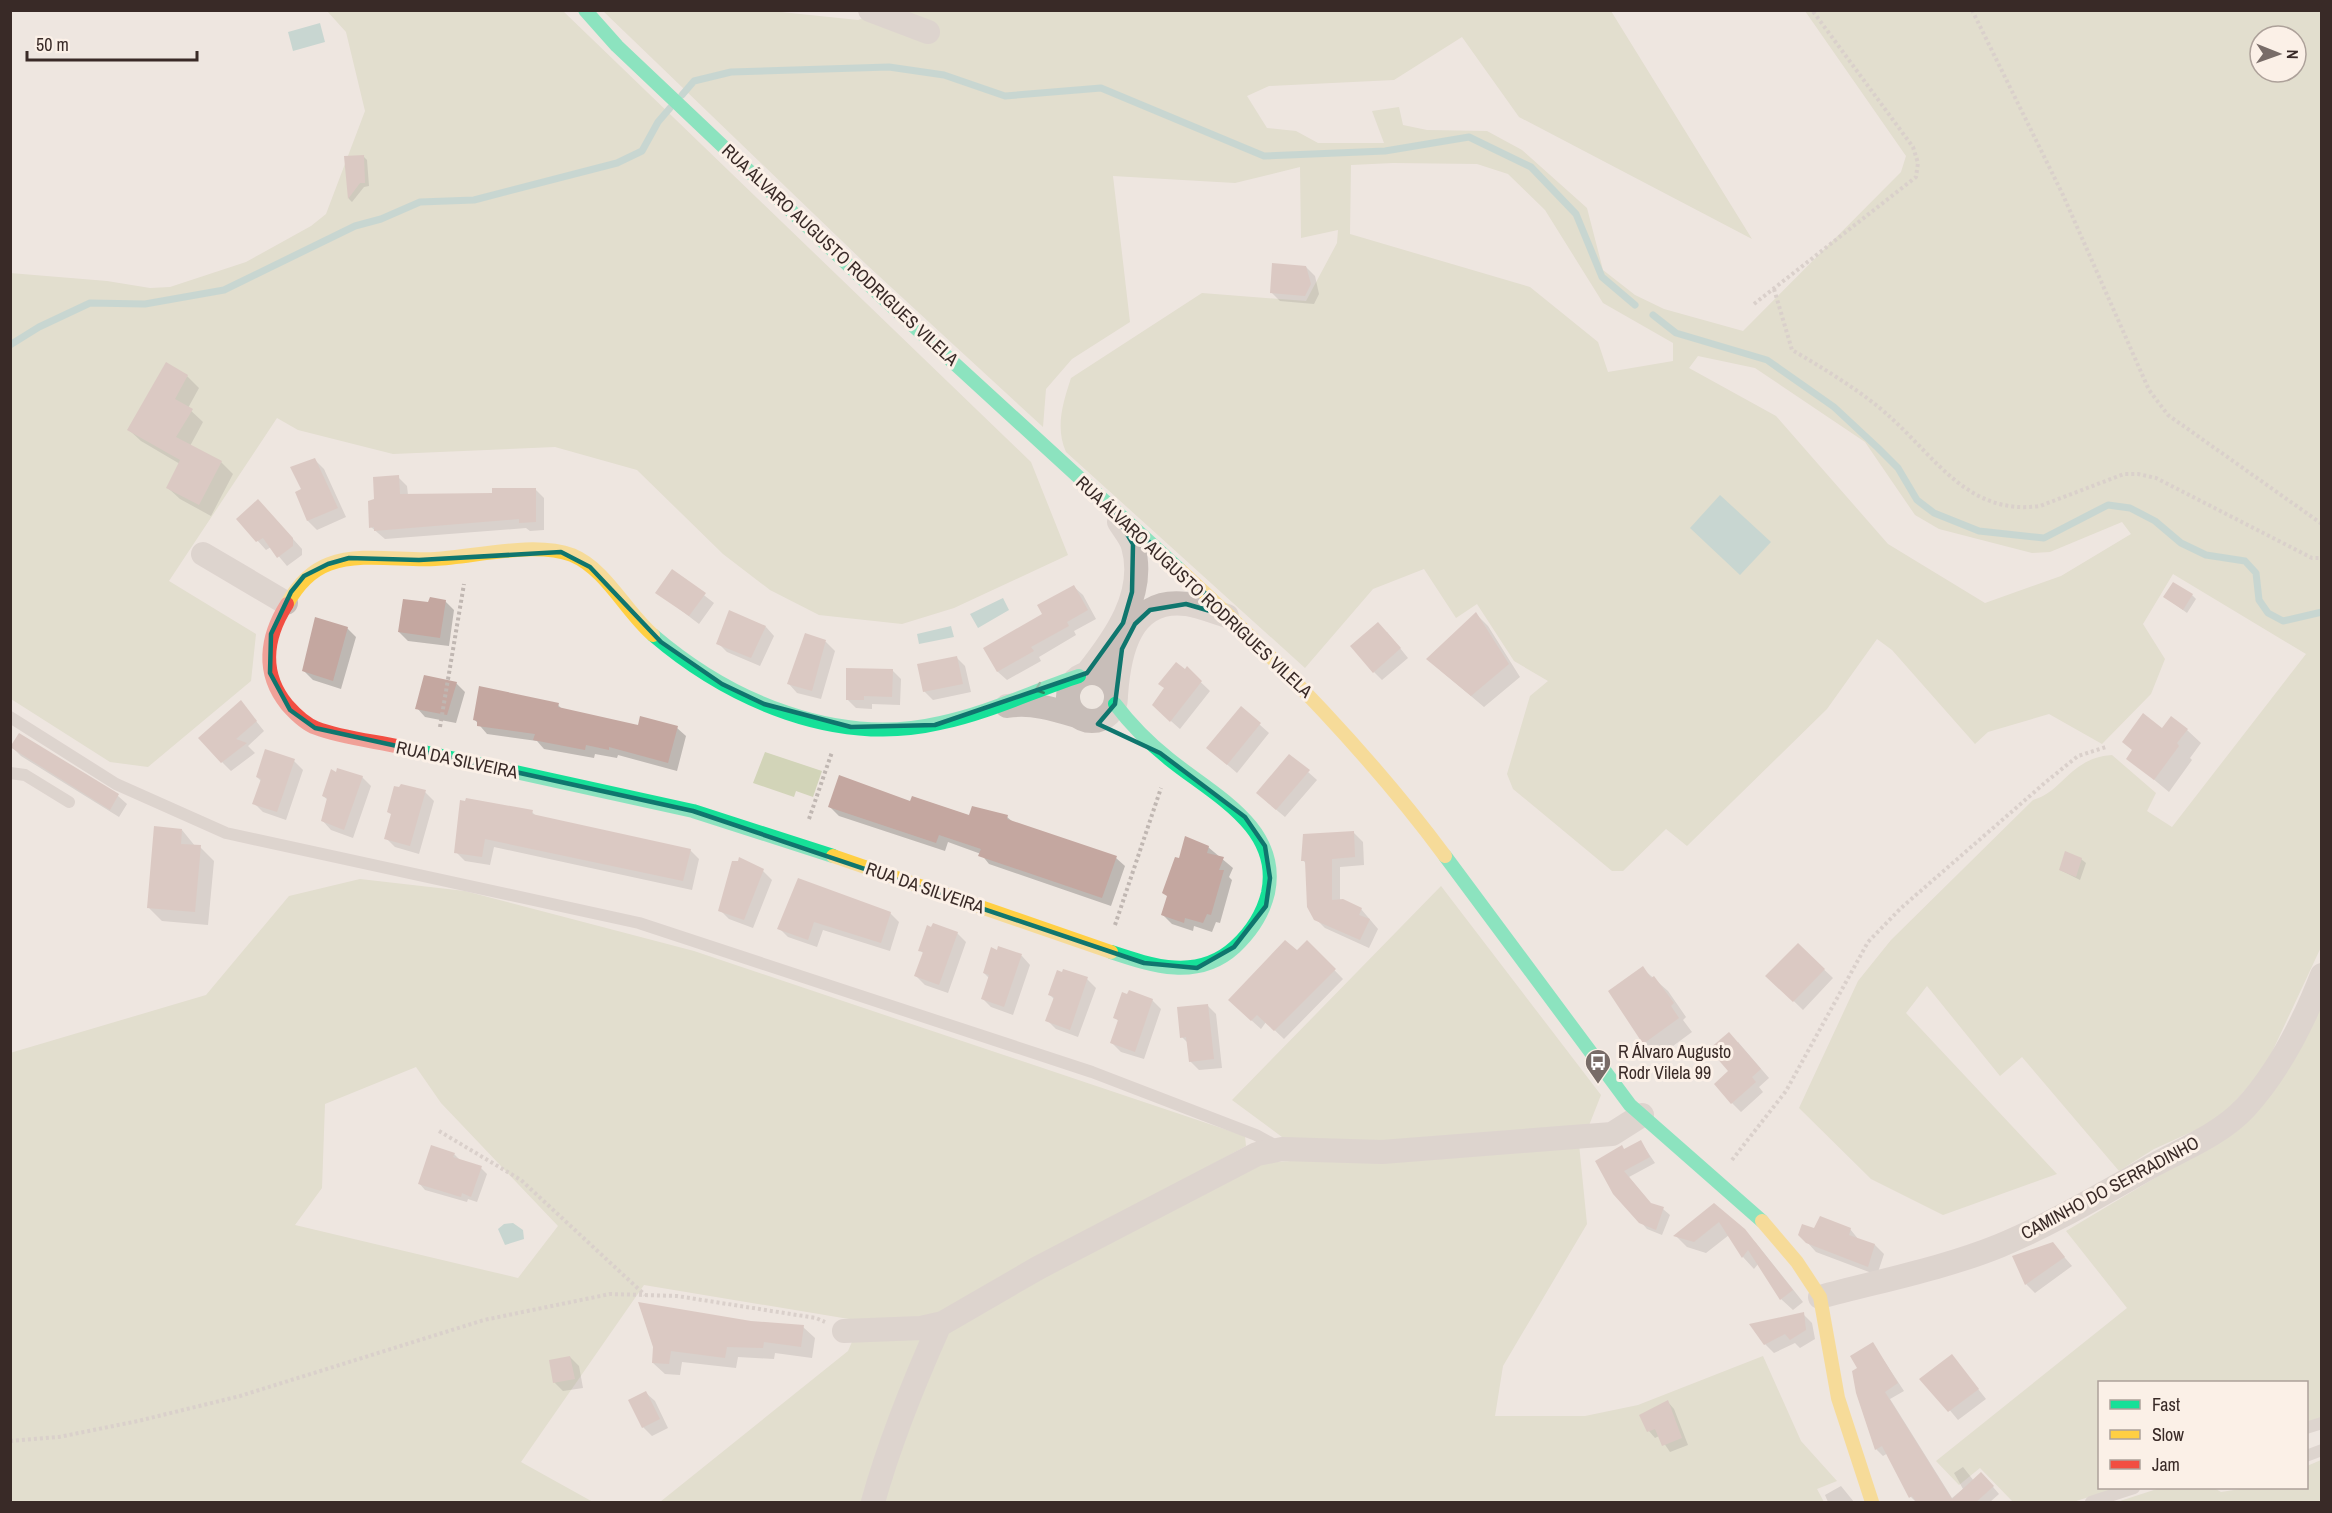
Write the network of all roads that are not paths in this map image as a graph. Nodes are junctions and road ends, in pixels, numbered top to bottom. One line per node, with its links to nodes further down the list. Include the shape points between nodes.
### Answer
1 (585, 10): 4 (street, RUA ÁLVARO AUGUSTO RODRIGUES VILELA, via 617,46 883,298)
2 (870, 10): 3 (street)
3 (928, 32)
4 (1111, 507): 6 (street, RUA ÁLVARO AUGUSTO RODRIGUES VILELA); 7 (street, via 1132,544 1136,561)
5 (203, 555): 8 (street)
6 (1171, 563): 7 (street, via 1145,563 1138,570); 9 (street, via 1175,590); 10 (street, RUA ÁLVARO AUGUSTO RODRIGUES VILELA)
7 (1132, 592): 11 (street, via 1123,623)
8 (286, 603): 13 (street, RUA DA SILVEIRA, via 304,576 349,558 418,560 537,551 571,555 590,567 661,642 722,684 793,715 841,726 906,728); 16 (street, RUA DA SILVEIRA, via 271,634 270,673 290,710 315,728 693,811 1162,968 1197,968 1234,947 1266,906 1270,862 1255,828 1245,817)
9 (1165, 605): 10 (street, via 1186,604); 12 (street, via 1150,610 1135,624 1122,649)
10 (1231, 618): 20 (street, RUA ÁLVARO AUGUSTO RODRIGUES VILELA, via 1367,757 1423,826 1630,1105)
11 (1083, 675): 12 (street, RUA DA SILVEIRA, via 1103,675 1110,680); 13 (street, RUA DA SILVEIRA, one-way to 13); 15 (street, via 1073,682 1068,696 1069,703)
12 (1116, 699): 15 (street, via 1106,717); 16 (street, RUA DA SILVEIRA)
13 (992, 708): 15 (street, RUA DA SILVEIRA, via 1019,704 1053,708)
14 (10, 717): 21 (lane, via 116,784 226,833 639,923 1092,1072 1256,1135)
15 (1084, 719): 16 (street, RUA DA SILVEIRA)
16 (1167, 758)
17 (10, 773): 18 (lane, via 25,775)
18 (69, 802)
19 (2322, 975): 22 (street, CAMINHO DO SERRADINHO, via 2307,1011 2275,1067 2244,1108 2212,1132 2042,1227 1997,1246 1946,1264)
20 (1642, 1115): 21 (street, via 1612,1134 1382,1152); 22 (street, RUA ÁLVARO AUGUSTO RODRIGUES VILELA, via 1781,1240)
21 (1282, 1149): 23 (street, via 1257,1154 1185,1190)
22 (1820, 1297): 29 (street, RUA ÁLVARO AUGUSTO RODRIGUES VILELA, via 1838,1398)
23 (940, 1324): 24 (street); 28 (street, via 885,1459)
24 (844, 1331)
25 (2322, 1450): 26 (lane)
26 (2308, 1456)
27 (2131, 1489): 30 (lane)
28 (873, 1503)
29 (1872, 1503)
30 (2091, 1503)

